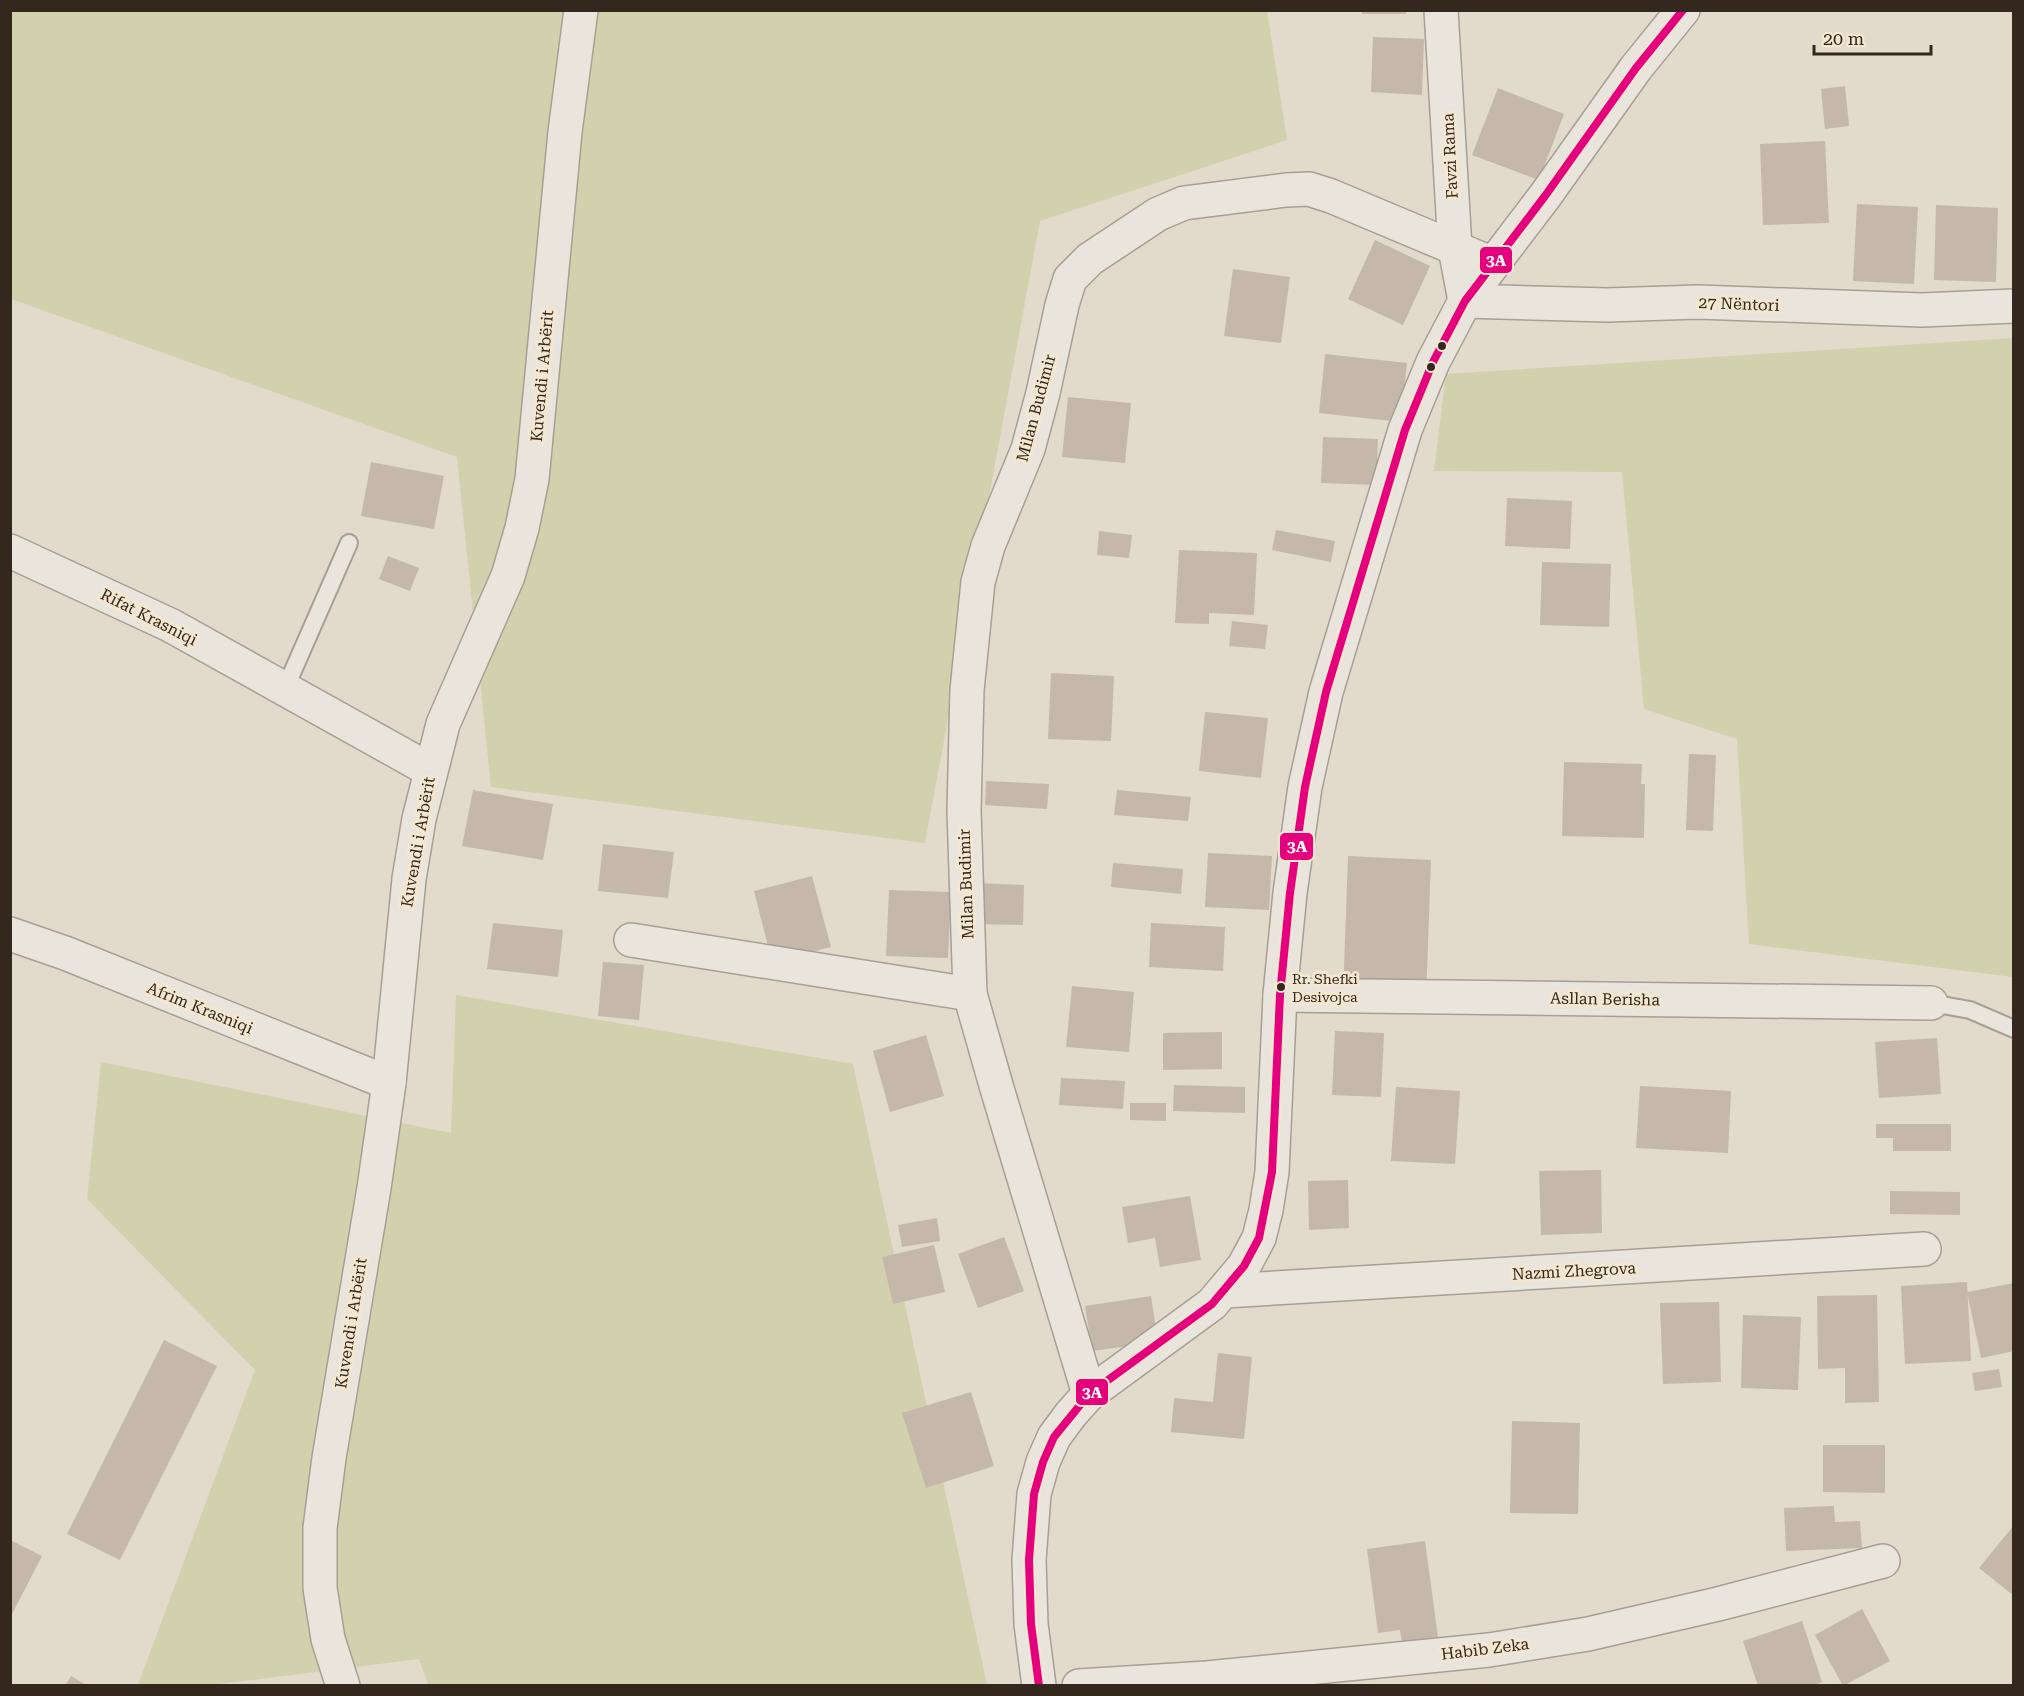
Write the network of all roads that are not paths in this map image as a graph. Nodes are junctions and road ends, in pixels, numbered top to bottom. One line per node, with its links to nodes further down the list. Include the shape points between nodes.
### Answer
1 (581, 10): 11 (street, Kuvendi i Arbërit, via 528,498 508,576 443,724)
2 (1441, 10): 4 (street, Favzi Rama)
3 (1683, 10): 5 (street)
4 (1455, 248): 5 (street, Milan Budimir); 6 (street, Favzi Rama); 14 (street, Milan Budimir, via 1331,196 1309,189 1286,190 1184,203 1158,214 1090,259 1070,279 1028,449 987,546 978,582 967,690 964,811)
5 (1493, 264): 6 (street)
6 (1465, 301): 7 (street, 27 Nëntori, via 1698,302 1922,310); 15 (street, via 1433,362 1405,429 1326,692 1305,787)
7 (2013, 306)
8 (349, 543): 10 (lane)
9 (10, 551): 10 (street, Rifat Krasniqi, via 170,625)
10 (285, 689): 11 (street, Rifat Krasniqi)
11 (430, 770): 18 (street, Kuvendi i Arbërit, via 409,879)
12 (10, 934): 18 (street, Afrim Krasniqi)
13 (631, 940): 14 (street)
14 (970, 994): 21 (street, Milan Budimir)
15 (1280, 995): 16 (street, Asllan Berisha); 20 (street, via 1272,1172 1266,1210 1259,1238)
16 (1930, 1003): 17 (lane, via 1970,1010)
17 (2013, 1029)
18 (389, 1083): 24 (street, Kuvendi i Arbërit, via 320,1528 320,1588 328,1639)
19 (1924, 1249): 20 (street, Nazmi Zhegrova)
20 (1225, 1291): 21 (street)
21 (1089, 1394): 25 (street, via 1054,1437 1034,1494 1030,1624)
22 (1883, 1562): 23 (street, Habib Zeka, via 1588,1634)
23 (1237, 1680): 26 (street, Habib Zeka)
24 (343, 1686)
25 (1039, 1686)
26 (1079, 1686)

